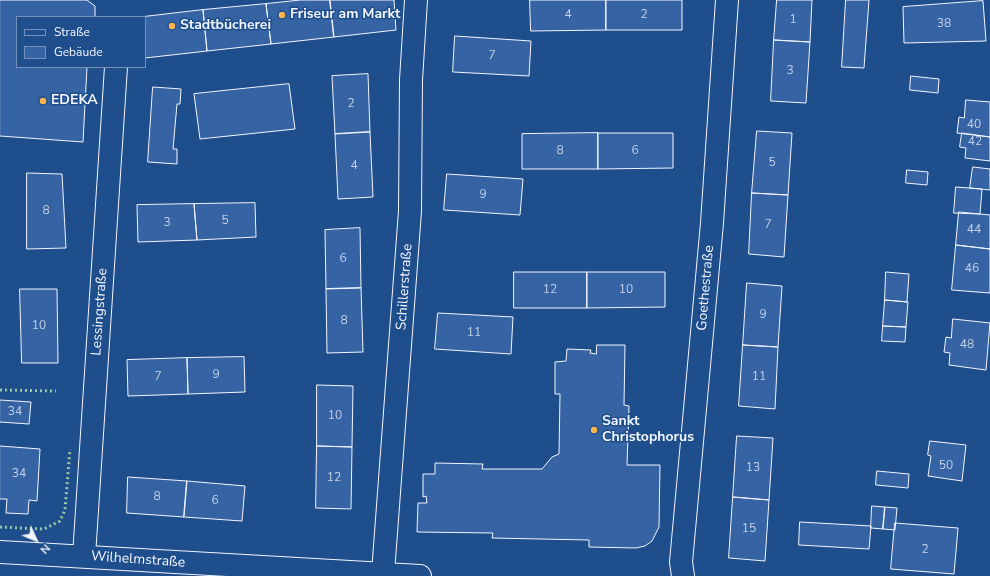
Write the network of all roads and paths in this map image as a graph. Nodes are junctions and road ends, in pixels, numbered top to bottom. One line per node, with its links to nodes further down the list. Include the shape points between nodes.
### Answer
1 (416, 0): 6 (street, Schillerstraße, via 411,80 410,211)
2 (728, 0): 8 (street, Goethestraße, via 712,223 681,562)
3 (116, 68): 5 (street, Lessingstraße)
4 (0, 552): 5 (street, Wilhelmstraße)
5 (84, 556): 6 (street, Wilhelmstraße)
6 (383, 573): 7 (street, Wilhelmstraße)
7 (420, 576)
8 (683, 576)

